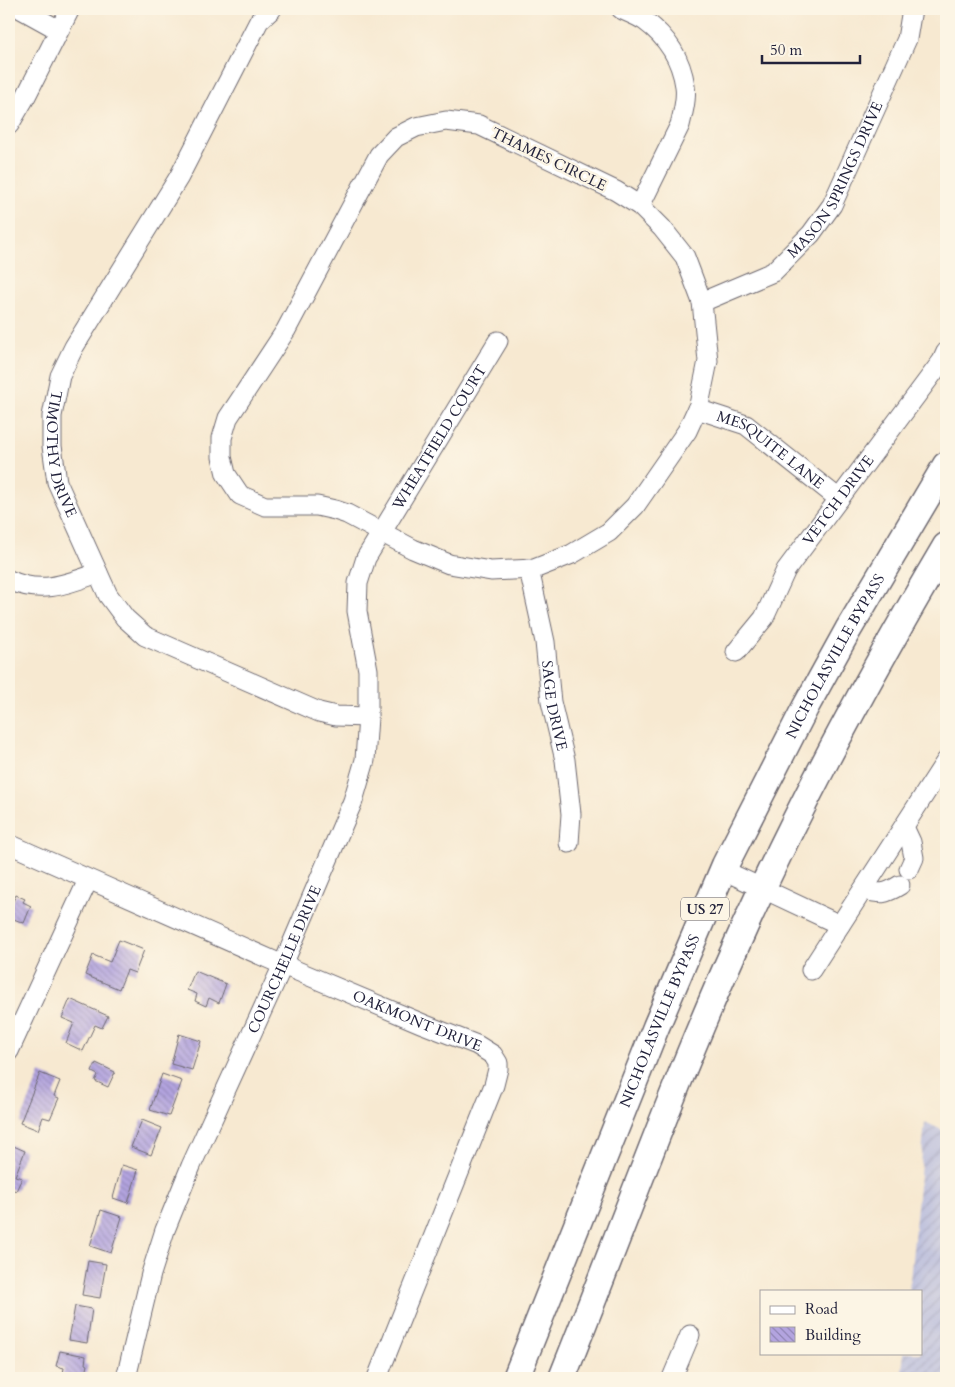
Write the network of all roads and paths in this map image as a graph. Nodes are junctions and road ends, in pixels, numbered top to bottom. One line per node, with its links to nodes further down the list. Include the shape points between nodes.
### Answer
1 (21, 9): 6 (street)
2 (70, 9): 6 (street)
3 (272, 9): 18 (street, TIMOTHY DRIVE, via 259,21 179,177 74,347 60,376 52,416 57,482)
4 (621, 9): 8 (street, via 644,20 664,37 678,60 685,87 680,125)
5 (912, 9): 9 (street, MASON SPRINGS DRIVE, via 907,39 832,205 811,234 773,272)
6 (59, 30): 7 (street)
7 (9, 125)
8 (640, 206): 9 (street, THAMES CIRCLE, via 684,257); 15 (street, THAMES CIRCLE, via 616,191 479,126 446,121 416,128 396,138 379,155 286,330 228,418 222,438 222,457 226,474 240,495 265,506 317,506 335,510)
9 (702, 302): 12 (street, THAMES CIRCLE, via 708,360)
10 (498, 341): 15 (street, WHEATFIELD COURT)
11 (946, 352): 14 (street, VETCH DRIVE)
12 (698, 409): 14 (street, MESQUITE LANE, via 746,424); 17 (street, THAMES CIRCLE, via 687,432 635,506 610,532 572,554)
13 (946, 465): 26 (highway, NICHOLASVILLE BYPASS / US 27, via 809,700)
14 (839, 499): 20 (street, VETCH DRIVE, via 786,570 764,618)
15 (381, 533): 17 (street, THAMES CIRCLE, via 449,564 491,570); 21 (street, COURCHELLE DRIVE, via 366,558 358,583 357,611 368,670)
16 (946, 546): 28 (highway, US 27, via 851,713)
17 (529, 569): 25 (street, SAGE DRIVE, via 545,642 551,702 565,760 571,814)
18 (98, 573): 19 (street, via 64,585 39,588); 21 (street, TIMOTHY DRIVE, via 108,595 125,618 145,636 319,712)
19 (9, 580)
20 (736, 652)
21 (368, 718): 31 (street, COURCHELLE DRIVE, via 365,760 352,801)
22 (946, 761): 23 (street)
23 (904, 827): 29 (street); 29 (street, via 914,858 905,877 888,892)
24 (9, 844): 27 (street, OAKMONT DRIVE)
25 (569, 844)
26 (723, 870): 28 (street); 37 (highway, NICHOLASVILLE BYPASS / US 27, via 656,1027)
27 (88, 880): 31 (street, OAKMONT DRIVE); 33 (street)
28 (762, 888): 30 (street); 38 (highway, US 27, via 684,1069)
29 (863, 890): 30 (street)
30 (840, 925): 32 (street)
31 (283, 965): 35 (street, COURCHELLE DRIVE, via 165,1230); 36 (street, OAKMONT DRIVE, via 477,1045 493,1054 498,1063 494,1085)
32 (811, 970)
33 (9, 1051)
34 (690, 1335): 39 (street)
35 (126, 1378)
36 (377, 1378)
37 (516, 1378)
38 (562, 1378)
39 (672, 1378)

